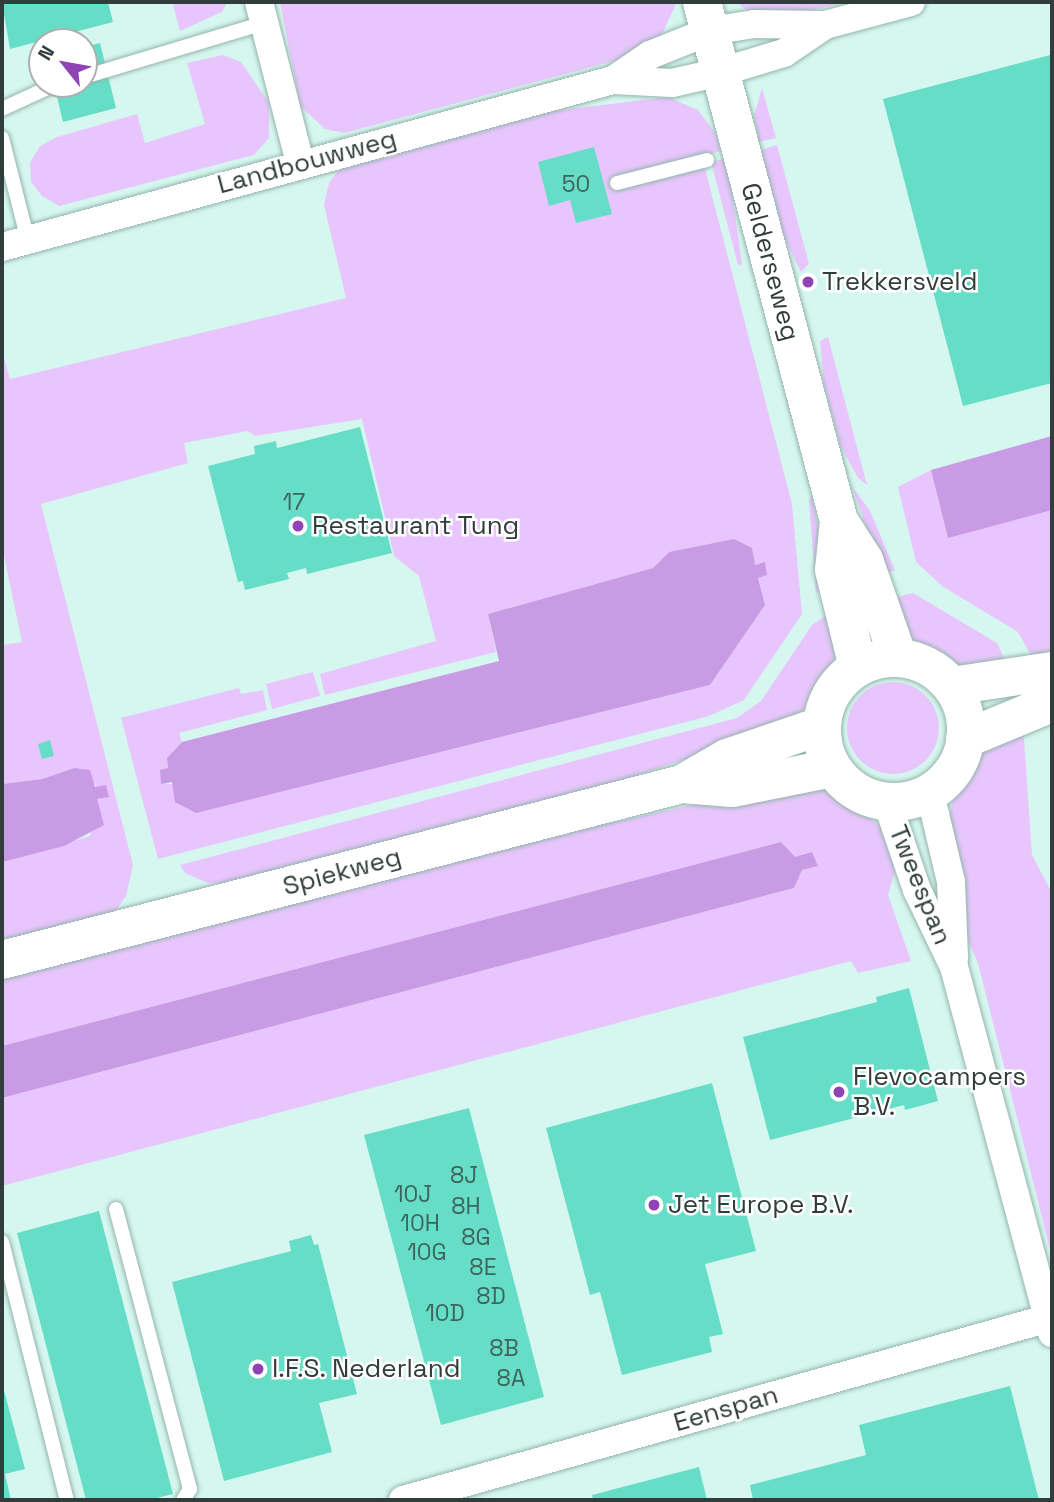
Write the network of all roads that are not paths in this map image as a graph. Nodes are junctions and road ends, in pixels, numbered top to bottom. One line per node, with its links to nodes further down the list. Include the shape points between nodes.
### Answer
1 (911, 2): 4 (street)
2 (262, 13): 5 (lane); 12 (street)
3 (706, 17): 4 (street, Landbouwweg, via 754,24); 6 (main road, Gelderseweg); 7 (street, Landbouwweg)
4 (825, 24): 6 (street, Landbouwweg, via 784,53)
5 (98, 72)
6 (721, 72): 7 (street, Landbouwweg, via 672,83); 15 (main road, Gelderseweg)
7 (613, 80): 12 (street, Landbouwweg)
8 (28, 97): 9 (lane)
9 (2, 109)
10 (2, 138): 14 (lane)
11 (707, 160): 13 (lane)
12 (300, 163): 14 (street, Landbouwweg)
13 (617, 183)
14 (15, 244)
15 (839, 521): 16 (main road, Gelderseweg, via 864,561); 17 (main road, Gelderseweg, via 834,570)
16 (898, 657): 17 (main road); 19 (main road, via 919,662)
17 (858, 667): 21 (main road, via 839,682 826,703)
18 (1052, 671): 19 (main road)
19 (952, 687): 22 (main road, via 964,712)
20 (1052, 703): 22 (main road)
21 (821, 726): 23 (main road); 24 (main road, Spiekweg, via 727,758)
22 (965, 739): 25 (main road, via 953,770)
23 (832, 768): 24 (main road, Spiekweg, via 732,788); 26 (main road, via 856,791)
24 (682, 784): 27 (main road, Spiekweg)
25 (930, 793): 26 (main road); 28 (street, Tweespan, via 951,882)
26 (887, 802): 28 (street, Tweespan, via 917,890)
27 (2, 960)
28 (954, 967): 31 (street, Tweespan)
29 (116, 1209): 33 (lane, via 190,1489)
30 (2, 1242): 32 (lane)
31 (1050, 1326): 34 (street, Eenspan)
32 (67, 1500)
33 (183, 1500)
34 (403, 1500)

